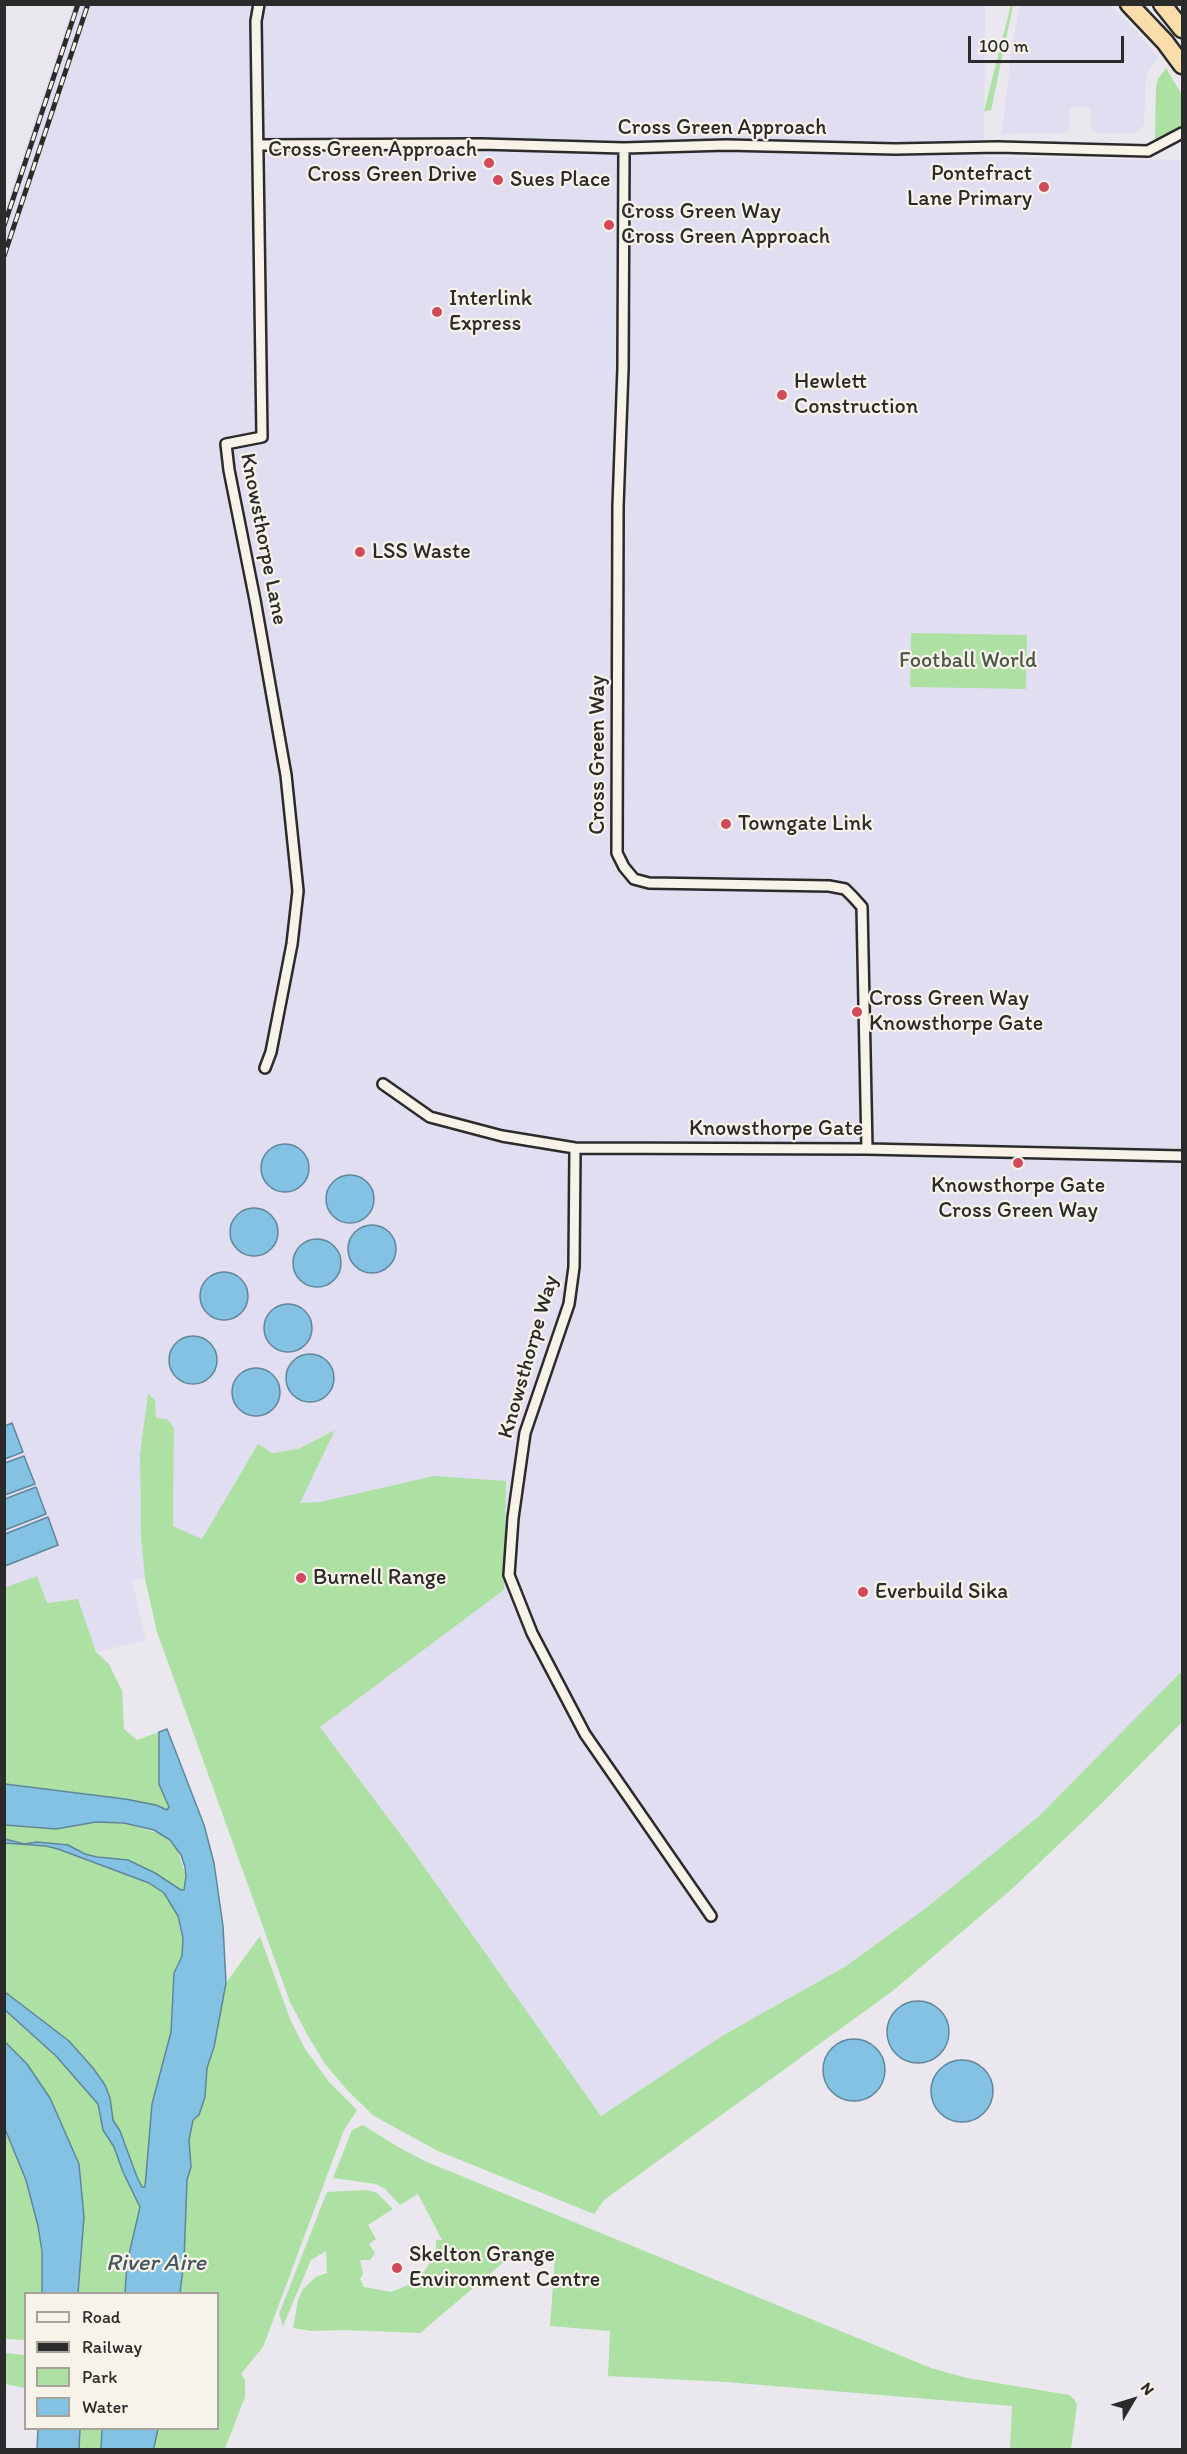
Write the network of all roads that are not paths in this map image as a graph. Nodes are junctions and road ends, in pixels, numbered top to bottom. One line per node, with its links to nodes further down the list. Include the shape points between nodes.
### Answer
1 (259, 4): 8 (street, Knowsthorpe Lane)
2 (1129, 4): 5 (highway)
3 (1145, 4): 5 (highway)
4 (1162, 4): 5 (highway)
5 (1178, 42): 6 (highway)
6 (1182, 65)
7 (1182, 133): 9 (street, Cross Green Approach, via 1148,151 726,145)
8 (258, 145): 9 (street, Cross Green Approach); 10 (street, Knowsthorpe Lane, via 262,437 226,444 286,775 298,891 292,945)
9 (624, 148): 13 (street, Cross Green Way, via 617,853 634,879 648,884 829,886 844,889 854,897 861,907)
10 (266, 1068)
11 (383, 1084): 12 (street, Knowsthorpe Gate, via 430,1117 502,1136)
12 (575, 1148): 13 (street, Knowsthorpe Gate); 15 (street, Knowsthorpe Way, via 574,1268 569,1304 525,1433 513,1518 510,1575 532,1633 585,1734)
13 (867, 1149): 14 (street, Knowsthorpe Gate)
14 (1182, 1156)
15 (711, 1916)

